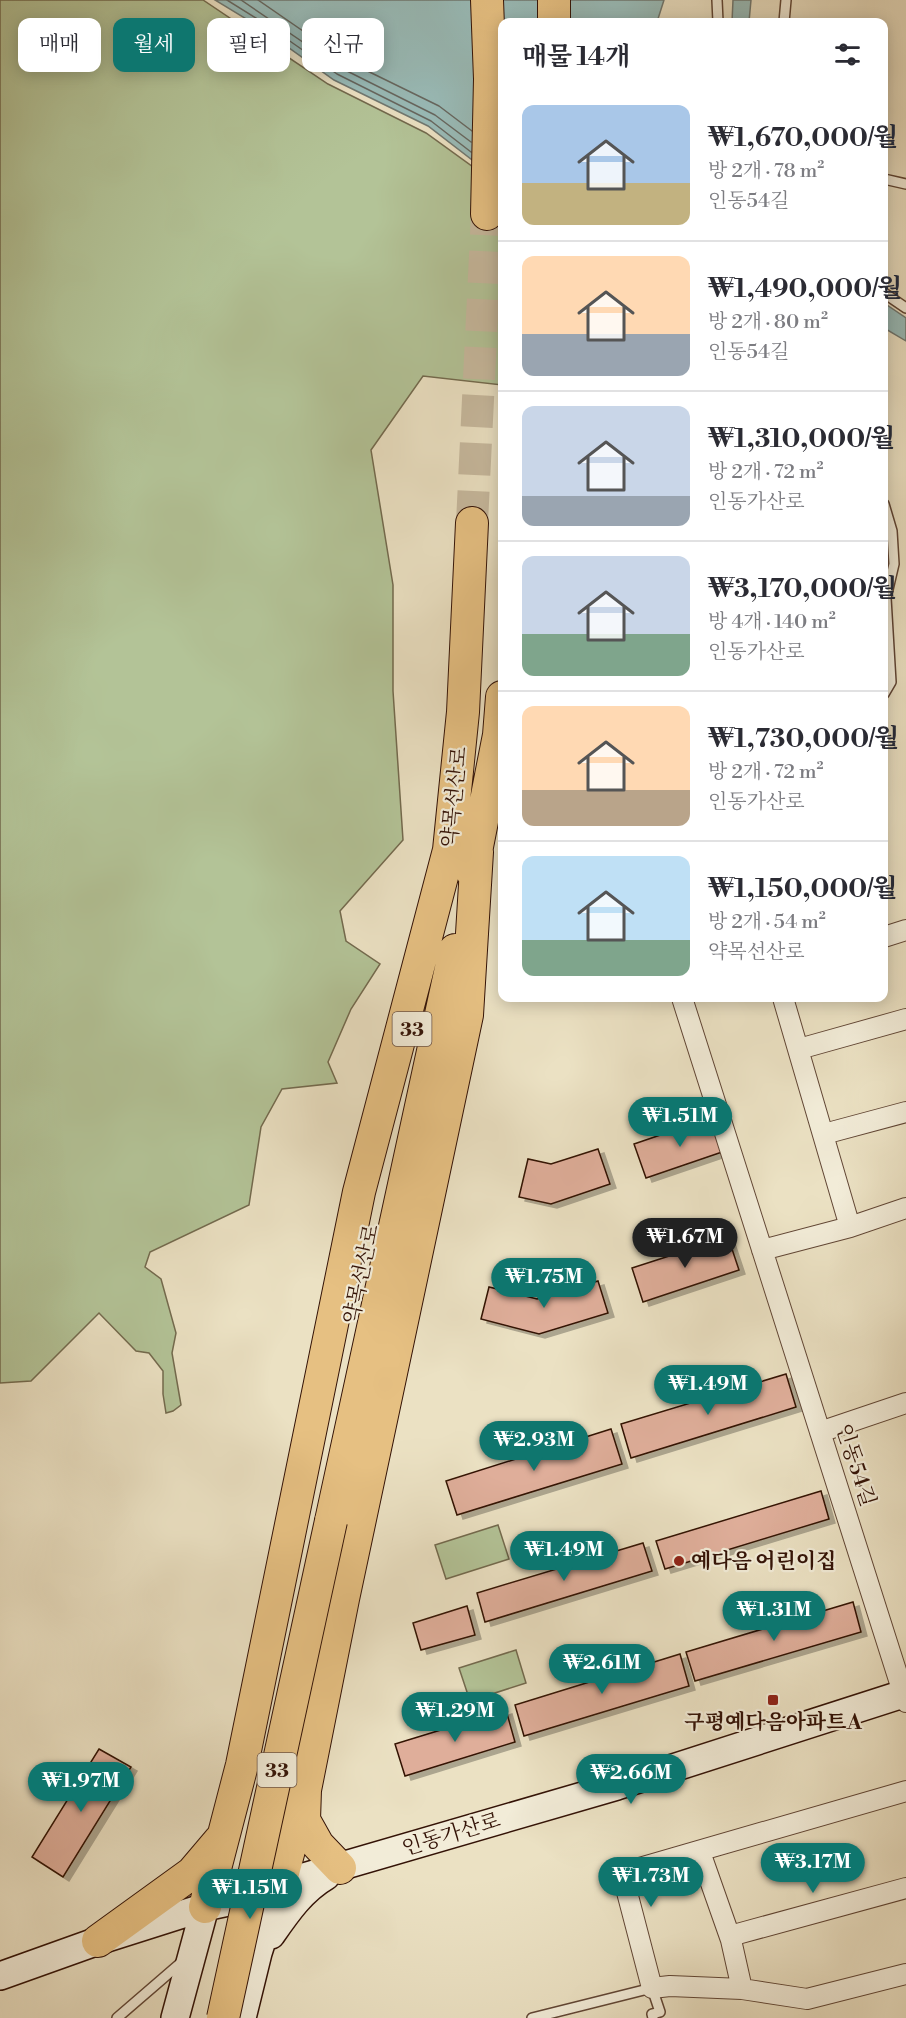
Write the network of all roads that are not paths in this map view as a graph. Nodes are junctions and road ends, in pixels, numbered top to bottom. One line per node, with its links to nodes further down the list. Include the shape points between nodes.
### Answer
1 (487, 0): 10 (highway)
2 (554, 0): 5 (highway)
3 (717, 0): 6 (lane)
4 (786, 0): 7 (lane)
5 (554, 18)
6 (718, 18)
7 (784, 18)
8 (888, 180): 9 (lane)
9 (906, 184)
10 (487, 214)
11 (888, 296): 12 (lane)
12 (906, 308)
13 (888, 518): 15 (lane, via 894,564)
14 (472, 523): 19 (highway, 약목선산로 / 33, via 463,712)
15 (888, 590)
16 (888, 632): 17 (lane)
17 (888, 687)
18 (498, 735): 19 (highway, 약목선산로 / 33, via 482,813)
19 (463, 851): 33 (highway, 약목선산로 / 33); 35 (highway, via 467,1015); 37 (highway, via 359,1192)
20 (906, 930): 21 (street)
21 (888, 936)
22 (683, 1002): 30 (street, 인동54길)
23 (784, 1002): 25 (street)
24 (906, 1019): 25 (street)
25 (799, 1049): 27 (street)
26 (906, 1112): 27 (street)
27 (824, 1134): 29 (street)
28 (906, 1208): 29 (street)
29 (850, 1227): 30 (street)
30 (762, 1250): 32 (street, 인동54길)
31 (906, 1403): 32 (street)
32 (820, 1432): 34 (street, 인동54길)
33 (320, 1525): 53 (highway, 약목선산로 / 33); 54 (highway, 약목선산로 / 33, bridge)
34 (905, 1696): 39 (main road, 인동가산로)
35 (305, 1790): 39 (highway, via 304,1820 318,1845); 40 (highway)
36 (906, 1791): 38 (street)
37 (225, 1835): 42 (highway); 44 (highway, via 192,1873)
38 (700, 1852): 43 (street); 49 (street, via 622,1873)
39 (340, 1868): 40 (main road, 인동가산로); 46 (main road, via 311,1885)
40 (280, 1884): 42 (main road, 인동가산로); 46 (main road)
41 (906, 1888): 43 (street)
42 (205, 1908): 44 (main road, 인동가산로); 45 (main road)
43 (730, 1936): 50 (street)
44 (98, 1941): 48 (main road, 인동가산로)
45 (193, 1952): 51 (lane); 52 (main road)
46 (258, 1953): 55 (main road)
47 (906, 1974): 50 (street, via 807,1999)
48 (0, 1976)
49 (652, 1988): 50 (street); 56 (lane); 57 (lane, via 660,2012 652,2014)
50 (742, 1989)
51 (117, 2018)
52 (175, 2018)
53 (203, 2018)
54 (223, 2018)
55 (242, 2018)
56 (532, 2018)
57 (653, 2018)

